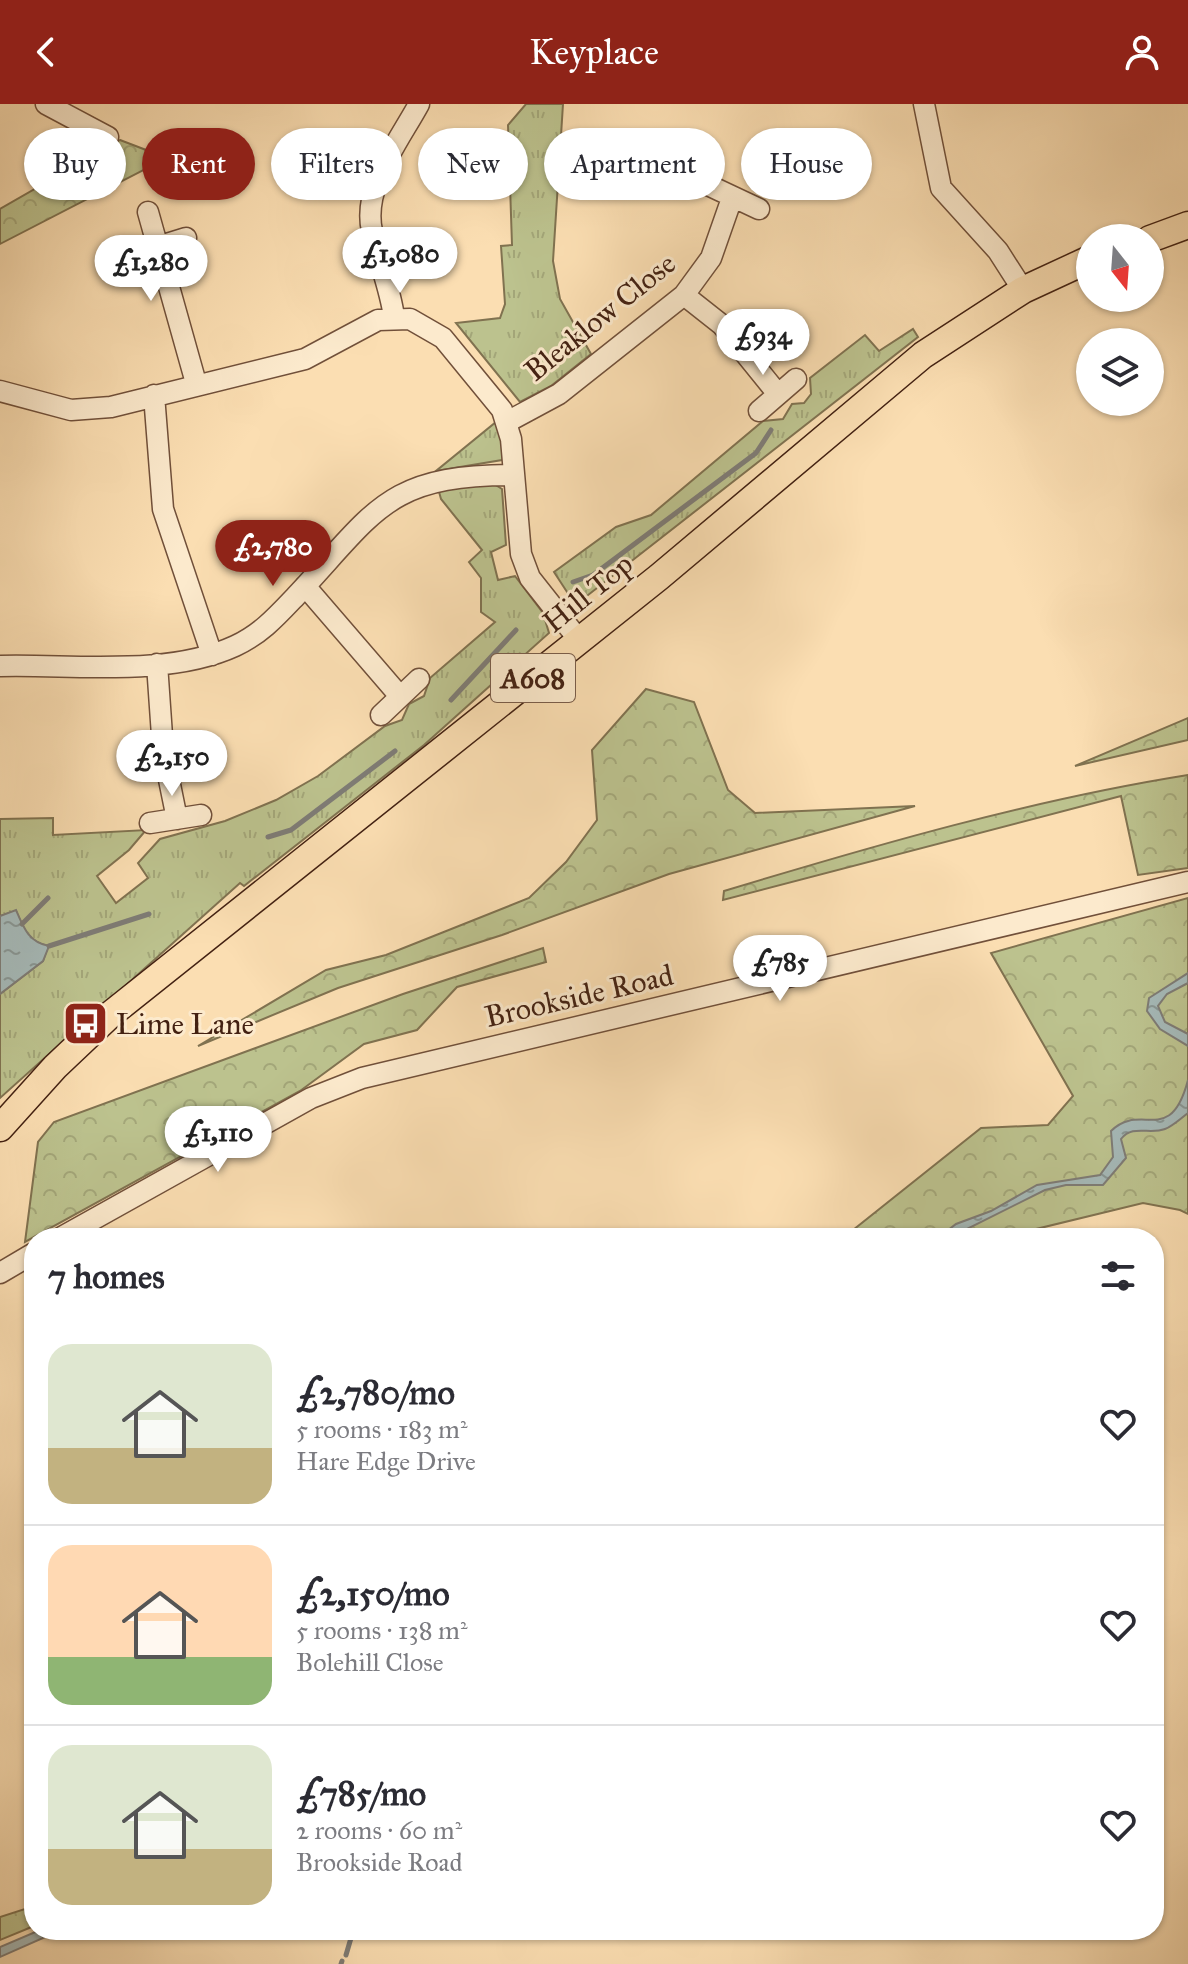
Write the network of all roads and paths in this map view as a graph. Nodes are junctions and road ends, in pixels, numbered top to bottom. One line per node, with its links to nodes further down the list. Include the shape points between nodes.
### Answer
1 (46, 104): 4 (street)
2 (419, 104): 16 (street, via 373,189 370,208)
3 (924, 104): 14 (street, via 941,188 998,251)
4 (74, 128)
5 (725, 194): 6 (street)
6 (732, 198): 7 (street); 15 (street, Bleaklow Close, via 711,258)
7 (759, 209)
8 (148, 212): 12 (street)
9 (1188, 225): 10 (main road)
10 (1164, 234)
11 (186, 238): 12 (street)
12 (157, 247): 18 (street)
13 (1076, 265): 14 (main road, Hill Top / A608)
14 (1023, 290): 26 (main road, Hill Top / A608, via 923,355)
15 (684, 295): 20 (street, via 722,325); 23 (street, Bleaklow Close, via 559,394)
16 (394, 317): 18 (street, via 378,320 305,359); 23 (street, via 428,327 443,338 497,402)
17 (796, 379): 20 (street)
18 (196, 383): 21 (street)
19 (0, 391): 21 (street, via 71,410 111,407)
20 (777, 393): 22 (street)
21 (154, 395): 27 (street, via 163,509)
22 (759, 411)
23 (507, 422): 24 (street)
24 (513, 475): 25 (street, via 458,476 406,491 348,535); 26 (street, via 521,554 530,578)
25 (305, 586): 27 (street, via 263,631); 31 (street)
26 (579, 640): 37 (main road, Hill Top / A608, via 121,1005)
27 (212, 655): 28 (street)
28 (157, 664): 29 (street); 34 (street, via 163,750)
29 (0, 666)
30 (419, 679): 31 (street)
31 (398, 694): 32 (street)
32 (381, 715)
33 (201, 815): 34 (street)
34 (177, 819): 35 (street)
35 (150, 823)
36 (1188, 882): 38 (street, Brookside Road, via 362,1078 311,1098)
37 (0, 1128)
38 (78, 1228)
39 (24, 1259): 40 (street)
40 (0, 1273)

